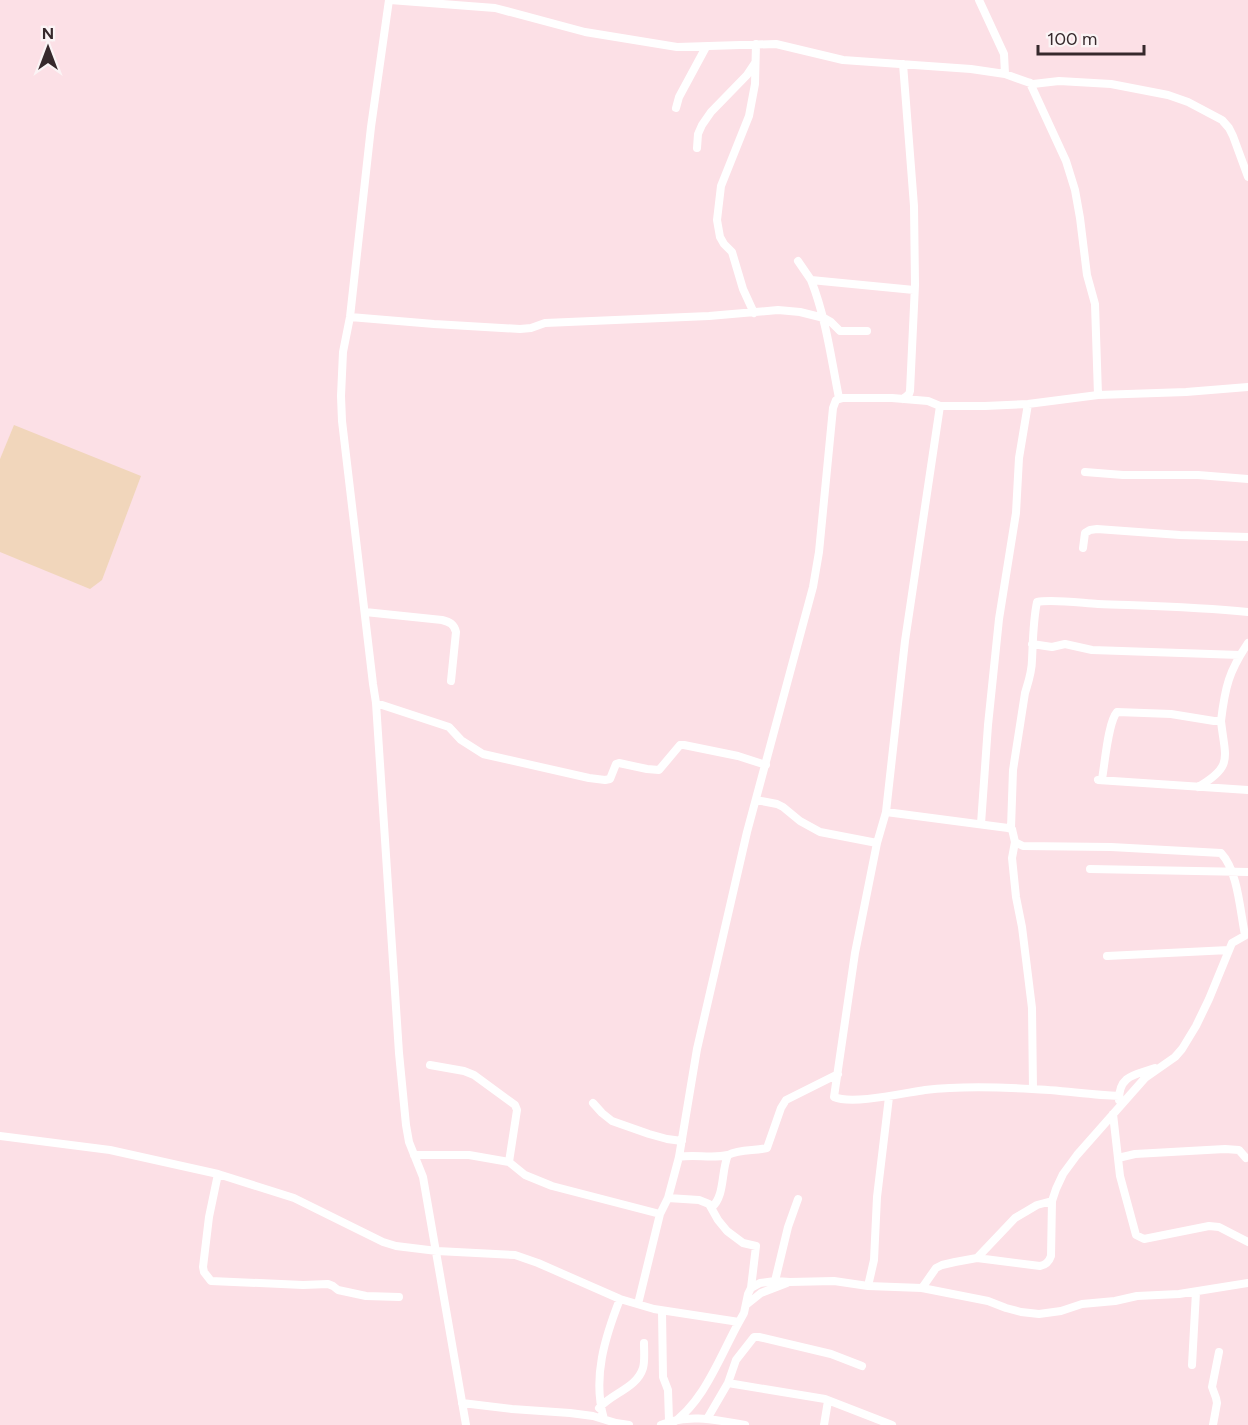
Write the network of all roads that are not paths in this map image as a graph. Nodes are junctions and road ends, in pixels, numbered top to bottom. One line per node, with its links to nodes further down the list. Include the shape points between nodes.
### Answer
1 (390, 0): 4 (street, via 495,8 585,32 676,47); 16 (street)
2 (979, 0): 7 (street, via 1004,54)
3 (756, 44): 4 (street); 5 (street); 6 (street, via 776,44 843,60)
4 (706, 47): 9 (street)
5 (756, 62): 10 (street, via 702,125); 15 (street, via 749,116 721,186 717,220 720,237 732,252)
6 (903, 64): 7 (street); 14 (street, via 914,206)
7 (1005, 74): 8 (street)
8 (1030, 83): 11 (street, via 1111,84 1188,102 1229,128); 20 (street, via 1075,190 1095,304)
9 (676, 108)
10 (697, 148)
11 (1248, 177)
12 (798, 261): 13 (street)
13 (811, 280): 14 (street); 17 (street)
14 (914, 290): 22 (street, via 910,391)
15 (753, 312): 16 (street, via 545,323 520,329); 17 (street, via 778,310)
16 (350, 317): 29 (street, via 343,352 341,408)
17 (824, 318): 18 (street, via 840,331); 21 (street)
18 (867, 331)
19 (1248, 387): 20 (street)
20 (1098, 395): 23 (street)
21 (839, 398): 22 (street); 37 (street, via 833,408 813,587)
22 (903, 399): 24 (street)
23 (1028, 404): 24 (street); 42 (street, via 999,619)
24 (940, 406): 41 (street, via 905,641)
25 (1085, 472): 26 (street)
26 (1248, 479)
27 (1248, 537): 28 (street, via 1097,529 1085,533)
28 (1083, 548)
29 (365, 612): 34 (street, via 442,620 455,626); 35 (street)
30 (1248, 612): 32 (street, via 1041,601 1036,604)
31 (1248, 643): 33 (street)
32 (1032, 644): 33 (street); 43 (street, via 1013,770)
33 (1240, 655): 36 (street, via 1224,695)
34 (452, 681)
35 (376, 703): 37 (street, via 449,727 483,754 590,778 610,778 619,763 659,770 684,745); 63 (street, via 399,1053 406,1125)
36 (1221, 721): 38 (street, via 1225,764 1214,778); 38 (street, via 1148,712 1121,711 1114,715 1102,778 1098,780)
37 (766, 765): 40 (street)
38 (1198, 787): 39 (street)
39 (1248, 790)
40 (756, 800): 45 (street, via 783,807 820,832); 62 (street, via 697,1049)
41 (886, 813): 42 (street); 45 (street)
42 (981, 824): 43 (street)
43 (1011, 828): 44 (street)
44 (1016, 842): 47 (street, via 1023,846 1216,852 1227,859); 55 (street, via 1011,858 1032,1008)
45 (877, 843): 54 (street, via 855,953)
46 (1090, 869): 47 (street)
47 (1232, 872): 48 (street); 49 (street)
48 (1248, 872)
49 (1246, 935): 50 (street, via 1232,943)
50 (1229, 950): 51 (street); 53 (street, via 1188,1040 1175,1057)
51 (1107, 956)
52 (430, 1065): 68 (street, via 474,1075 515,1105)
53 (1161, 1066): 57 (street, via 1131,1076 1123,1082); 59 (street)
54 (838, 1074): 56 (street, via 836,1098); 64 (street, via 786,1100 767,1148)
55 (1033, 1089): 56 (street, via 945,1088); 57 (street)
56 (889, 1096): 81 (street, via 874,1260)
57 (1119, 1096): 59 (street)
58 (593, 1103): 62 (street, via 612,1121)
59 (1119, 1107): 60 (street)
60 (1113, 1114): 66 (street); 72 (street, via 1077,1155)
61 (0, 1136): 69 (street, via 110,1150)
62 (682, 1141): 65 (street)
63 (414, 1155): 68 (street, via 469,1155); 76 (street, via 423,1177)
64 (728, 1155): 65 (street); 73 (street, via 717,1202)
65 (679, 1157): 70 (street)
66 (1118, 1158): 67 (street, via 1226,1149 1239,1150); 75 (street, via 1131,1218 1141,1239 1215,1226)
67 (1246, 1158)
68 (509, 1162): 74 (street, via 525,1175 552,1186)
69 (218, 1174): 76 (street, via 294,1198 383,1242); 85 (street, via 203,1267 212,1281 331,1284 338,1290 366,1296)
70 (668, 1198): 73 (street, via 699,1200); 74 (street)
71 (798, 1199): 78 (street)
72 (1052, 1201): 77 (street, via 1015,1218); 77 (street, via 1051,1256 1047,1264)
73 (712, 1207): 82 (street, via 728,1231 756,1246)
74 (660, 1214): 87 (street)
75 (1248, 1242)
76 (437, 1251): 86 (street, via 522,1257); 97 (street)
77 (977, 1258): 83 (street, via 936,1268)
78 (775, 1281): 79 (street); 82 (street)
79 (790, 1282): 81 (street, via 834,1281); 88 (street, via 769,1289)
80 (1248, 1283): 84 (street)
81 (868, 1286): 83 (street)
82 (752, 1288): 88 (street)
83 (922, 1288): 84 (street, via 1039,1314 1137,1296)
84 (1196, 1292): 93 (street)
85 (399, 1297)
86 (620, 1299): 87 (street); 98 (street, via 601,1360)
87 (638, 1304): 89 (street)
88 (746, 1305): 90 (street)
89 (662, 1311): 90 (street); 103 (street, via 663,1377 668,1390)
90 (738, 1322): 101 (street, via 706,1386)
91 (644, 1343): 98 (street, via 644,1364 639,1377)
92 (1219, 1352): 110 (street, via 1212,1387 1217,1403)
93 (1192, 1365)
94 (862, 1366): 95 (street, via 831,1354 756,1337 736,1360)
95 (728, 1383): 96 (street); 102 (street)
96 (828, 1401): 108 (street); 109 (street)
97 (462, 1402): 99 (street); 104 (street)
98 (600, 1406): 99 (street); 100 (street)
99 (593, 1416): 100 (street)
100 (604, 1419): 105 (street)
101 (679, 1419): 102 (street); 103 (street)
102 (706, 1419): 107 (street)
103 (669, 1423): 106 (street)
104 (466, 1425)
105 (629, 1425)
106 (661, 1425)
107 (745, 1425)
108 (824, 1425)
109 (892, 1425)
110 (1213, 1425)

